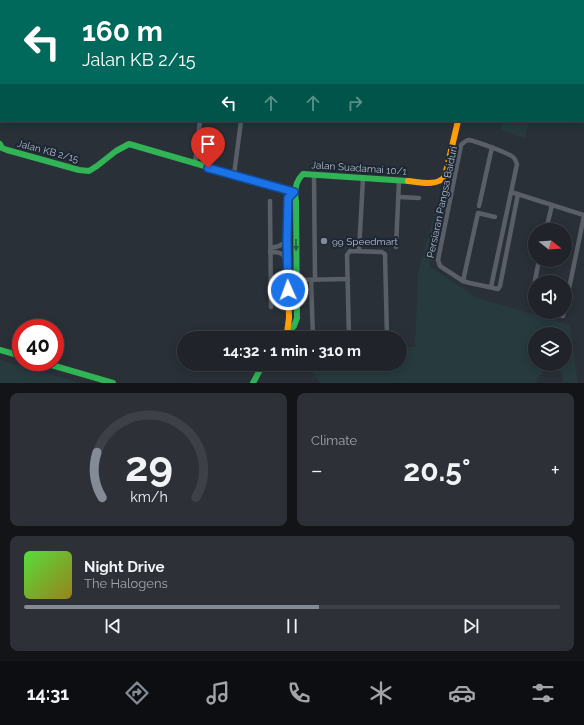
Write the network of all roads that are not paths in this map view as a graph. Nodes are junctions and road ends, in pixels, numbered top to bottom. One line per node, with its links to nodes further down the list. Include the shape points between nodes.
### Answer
1 (200, 122): 6 (street)
2 (241, 122): 7 (street)
3 (458, 122): 10 (street, Jalan Suadamai 10/1, via 444,179 438,183)
4 (0, 144): 6 (street, Jalan KB 2/15, via 7,150 89,171 129,144)
5 (492, 147): 12 (street, Persiaran Pangsa Baiduri, via 515,158); 18 (street); 31 (street, Persiaran Pangsa Baiduri, via 469,140 461,145 438,260 440,266)
6 (195, 164): 7 (street, Jalan KB 2/15)
7 (234, 175): 11 (street, Jalan KB 2/15)
8 (314, 175): 9 (street, Jalan Suadamai 10/1); 11 (street, Jalan Suadamai 10/1, via 303,174 297,180); 30 (street)
9 (363, 181): 10 (street, Jalan Suadamai 10/1); 25 (street)
10 (399, 183): 14 (street)
11 (294, 192): 22 (street, Jalan Suadamai 10/1, via 288,198); 29 (street, one-way to 29)
12 (511, 192): 13 (street); 32 (street)
13 (518, 194): 17 (street); 32 (street, Persiaran Pangsa Baiduri, via 500,286 498,289)
14 (398, 196): 15 (street); 23 (street)
15 (419, 198)
16 (270, 201): 24 (street)
17 (552, 205): 19 (street); 21 (street)
18 (479, 206)
19 (584, 215): 27 (street)
20 (495, 217): 31 (street, via 478,213)
21 (548, 223)
22 (287, 240): 24 (street, via 281,246); 26 (street, Jalan Suadamai 10/1)
23 (396, 247)
24 (270, 250): 26 (street, via 281,253); 33 (street)
25 (359, 251): 28 (street, via 350,251 347,255); 38 (street, via 377,251 385,254)
26 (287, 262): 34 (street, Jalan Suadamai 10/1)
27 (572, 275)
28 (348, 279): 30 (street); 37 (street)
29 (296, 280): 30 (street); 35 (street, via 297,318)
30 (312, 281): 36 (street)
31 (464, 281): 32 (street, Persiaran Pangsa Baiduri)
32 (491, 287)
33 (271, 307)
34 (287, 331)
35 (289, 331)
36 (313, 331)
37 (349, 331)
38 (387, 331)
39 (0, 350): 40 (street)
40 (12, 353)
41 (64, 369): 43 (street)
42 (259, 371): 44 (street)
43 (113, 383)
44 (253, 383)

